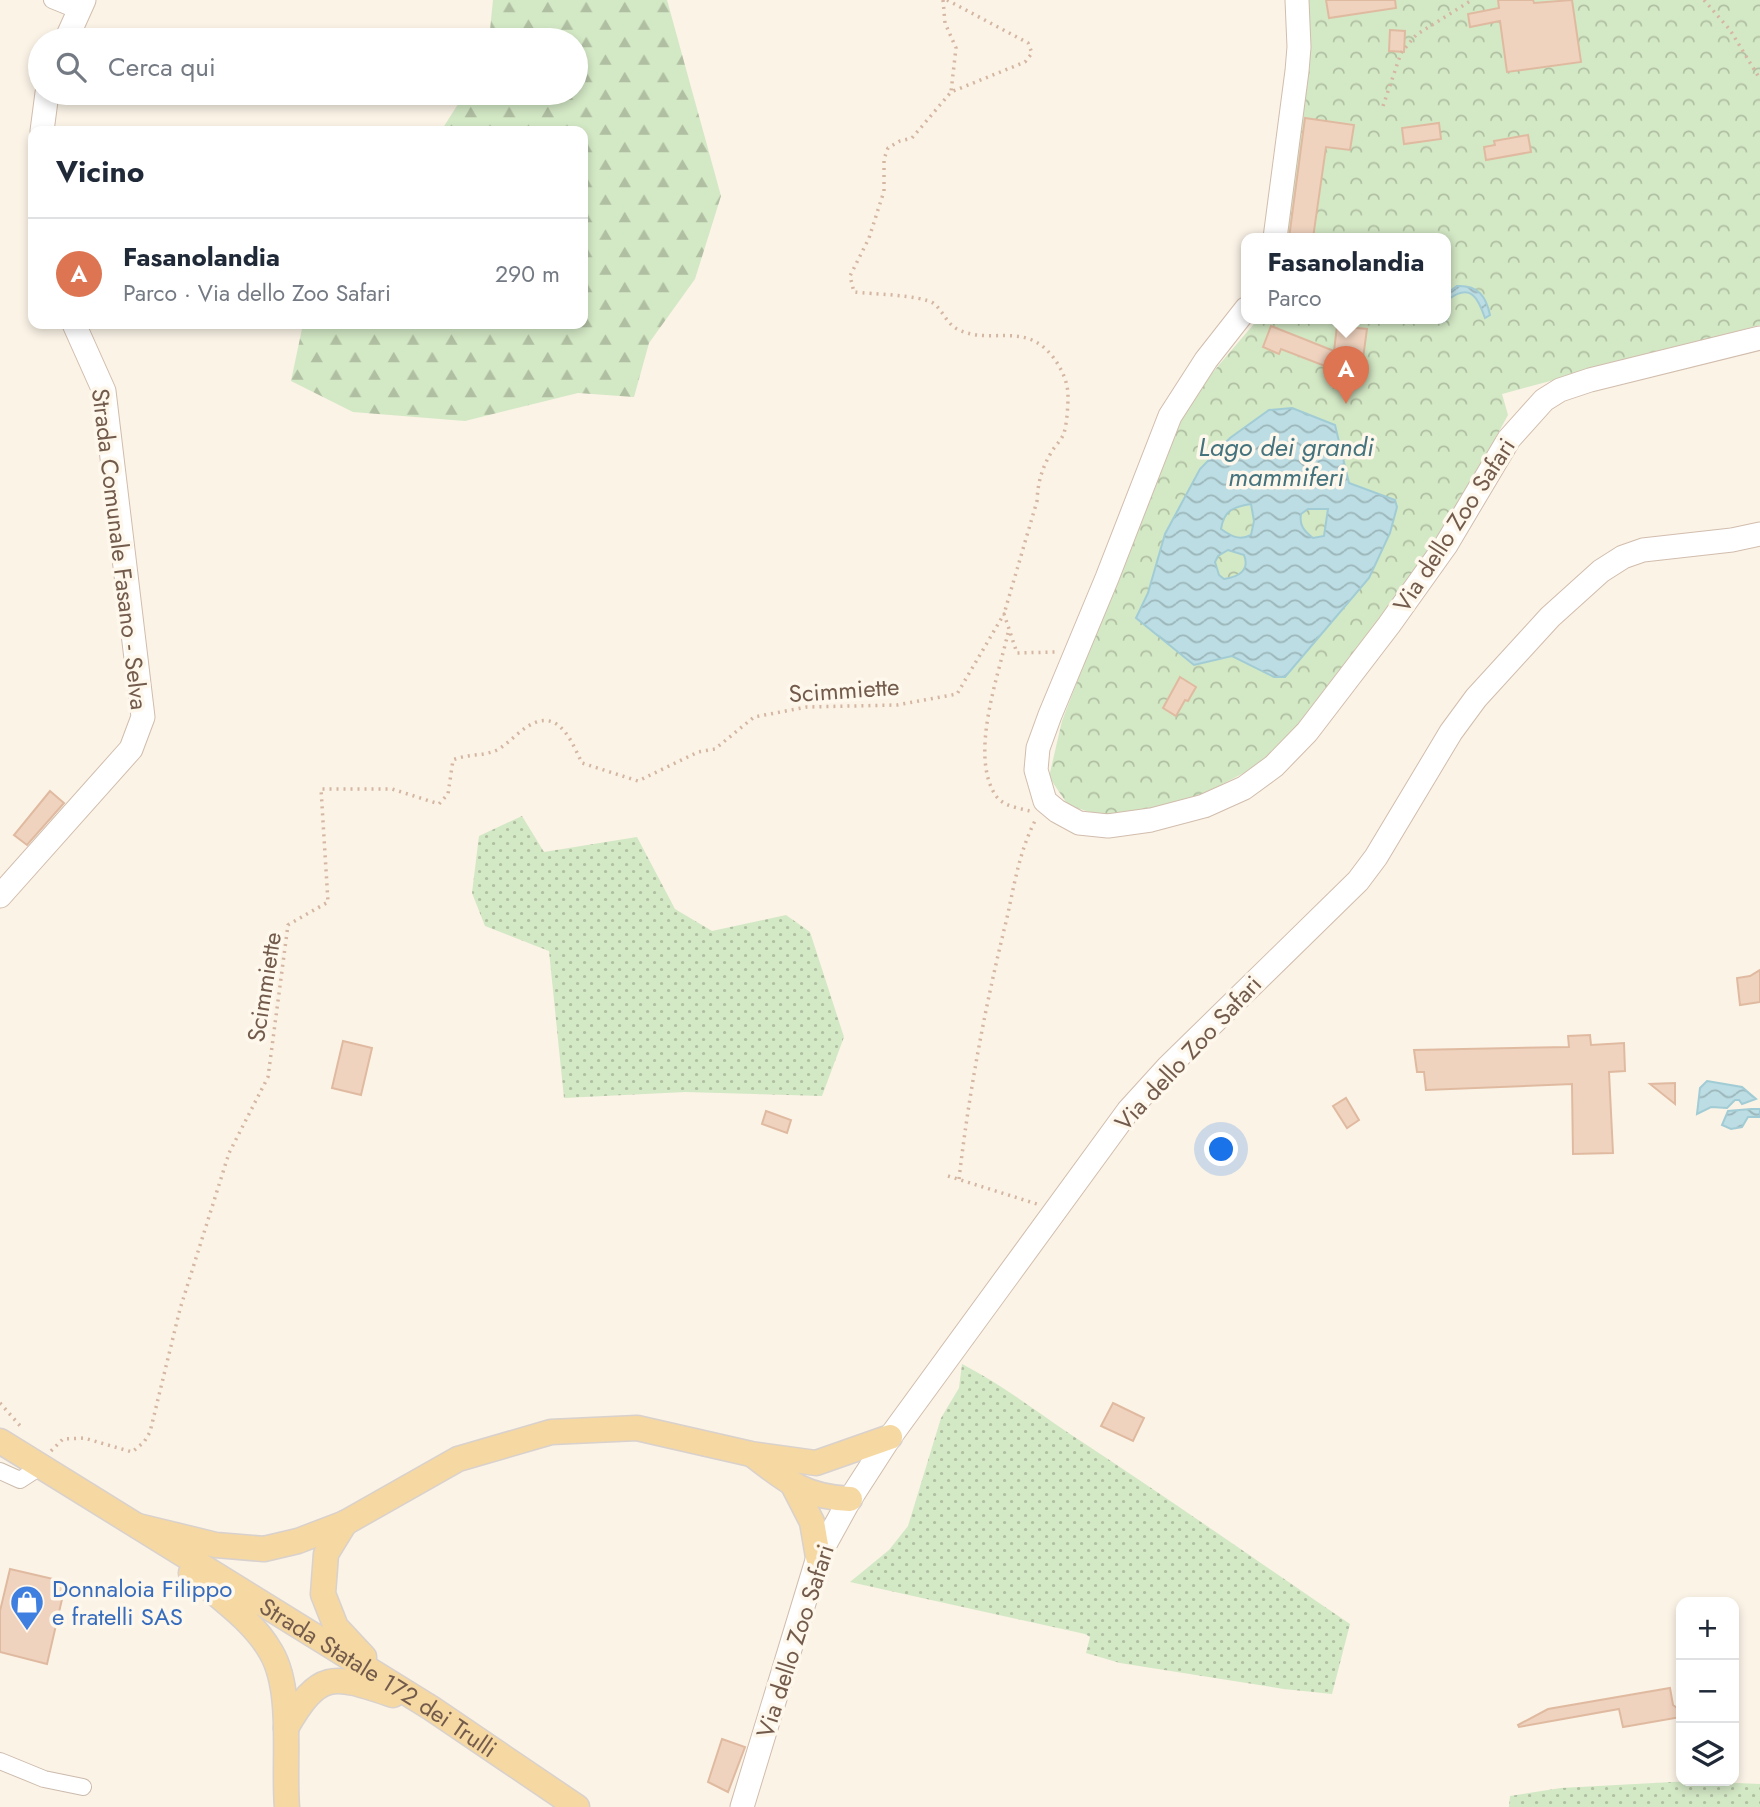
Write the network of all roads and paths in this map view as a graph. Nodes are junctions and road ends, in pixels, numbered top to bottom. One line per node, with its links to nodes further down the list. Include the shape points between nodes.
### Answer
1 (52, 0): 6 (street)
2 (945, 0): 9 (path, via 946,23 956,48); 9 (path, via 1028,43 1032,53 1025,61)
3 (1297, 0): 13 (street, via 1297,71)
4 (1472, 0): 11 (path, via 1416,35 1401,53)
5 (1704, 0): 8 (path, via 1730,30)
6 (82, 5): 7 (street)
7 (71, 28)
8 (1760, 79)
9 (951, 92): 18 (path, via 912,138 888,148 884,191 869,239 850,276 853,292 933,303 959,330 1030,338 1047,349 1067,382 1064,433 1042,467 1037,501)
10 (45, 105): 12 (street)
11 (1384, 106)
12 (43, 126)
13 (1276, 233)
14 (1241, 316): 20 (street, Via dello Zoo Safari, via 1170,416)
15 (76, 329): 21 (street, Strada Comunale Fasano - Selva, via 104,391 143,717 131,749)
16 (1760, 338): 20 (street, Via dello Zoo Safari, via 1590,380 1544,400 1509,439 1447,545 1307,732 1244,788 1191,810 1108,827 1079,824 1057,811 1045,801 1036,770 1038,748)
17 (1760, 534): 24 (street, Via dello Zoo Safari, via 1643,550 1623,557 1550,617 1451,732 1377,858 1358,881 1168,1067 1128,1111)
18 (1004, 614): 19 (path); 29 (path, Scimmiette, via 957,694 897,705 807,707 754,717 715,749 698,751 638,781 582,763 565,730 554,722 536,722 498,749 453,760 448,794 439,804 392,789 321,789 328,902 288,925 268,1077 229,1153 180,1309 150,1432 132,1452 84,1438 63,1439)
19 (1009, 631): 20 (path, via 1017,653); 23 (path, via 983,737 985,765 996,796 1005,804 1038,814 1026,838 996,964 967,1107)
20 (1075, 652)
21 (0, 896)
22 (948, 1176): 23 (path)
23 (959, 1179): 24 (path)
24 (1056, 1209): 25 (street, Via dello Zoo Safari)
25 (890, 1437): 28 (main road); 32 (street, Via dello Zoo Safari)
26 (0, 1441): 29 (main road, Strada Statale 172 dei Trulli)
27 (751, 1454): 28 (main road); 31 (main road); 33 (main road, via 637,1428 551,1432 458,1459)
28 (816, 1463): 32 (main road, via 837,1478)
29 (40, 1467): 30 (street, via 20,1480); 34 (main road, Strada Statale 172 dei Trulli)
30 (0, 1471)
31 (793, 1485): 32 (main road, via 825,1498); 35 (main road, via 812,1522)
32 (850, 1499): 35 (street, Via dello Zoo Safari)
33 (345, 1523): 34 (main road, via 264,1549 216,1545); 36 (main road, via 326,1553 323,1594 336,1627)
34 (138, 1526): 36 (main road, Strada Statale 172 dei Trulli); 38 (main road, via 249,1624 272,1653)
35 (818, 1557): 43 (street, Via dello Zoo Safari)
36 (387, 1681): 37 (main road, Strada Statale 172 dei Trulli)
37 (431, 1709): 38 (main road, via 346,1681 329,1681 315,1687 302,1701); 42 (main road, Strada Statale 172 dei Trulli)
38 (286, 1728): 41 (main road)
39 (0, 1761): 40 (street, via 44,1779)
40 (83, 1787)
41 (287, 1807)
42 (577, 1807)
43 (741, 1807)

